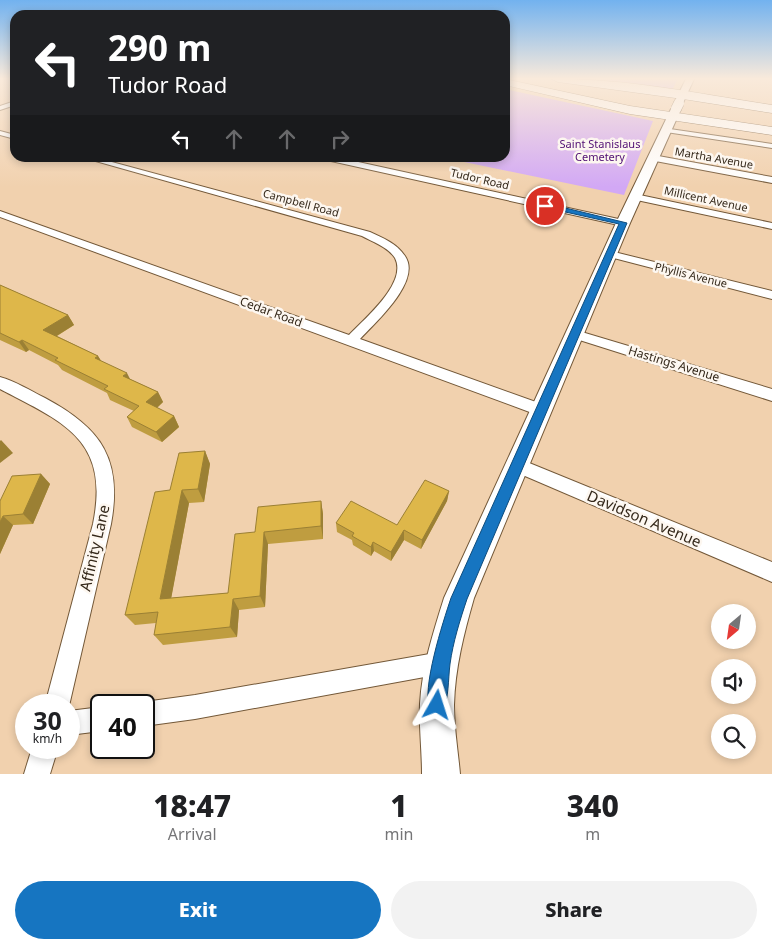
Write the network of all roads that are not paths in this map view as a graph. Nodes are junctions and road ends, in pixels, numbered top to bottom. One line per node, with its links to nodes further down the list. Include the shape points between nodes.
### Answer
1 (645, 115): 4 (highway)
2 (673, 115): 4 (street, bridge)
3 (726, 115): 5 (highway)
4 (670, 121): 6 (highway); 7 (street); 8 (street)
5 (772, 122)
6 (772, 130)
7 (772, 146)
8 (653, 158): 11 (street, Martha Avenue); 12 (street)
9 (104, 162): 19 (street, Campbell Road, via 385,242 403,263 403,280)
10 (350, 162): 14 (street, Tudor Road)
11 (772, 180)
12 (635, 197): 14 (street); 15 (street, Millicent Avenue)
13 (0, 214): 19 (street, Cedar Road)
14 (623, 223): 16 (street)
15 (772, 226)
16 (610, 254): 17 (street, Phyllis Avenue); 18 (street)
17 (772, 295)
18 (575, 334): 21 (street, Hastings Avenue); 22 (street)
19 (351, 341): 22 (street, Cedar Road)
20 (0, 382): 26 (street, Affinity Lane, via 66,418 81,430 94,446 106,478 102,524)
21 (772, 395)
22 (541, 410): 23 (street)
23 (517, 466): 24 (street, Davidson Avenue); 25 (street, via 459,598)
24 (772, 572)
25 (441, 663): 27 (street); 30 (street, via 437,705)
26 (60, 694)
27 (155, 713)
28 (42, 759): 29 (street)
29 (38, 774)
30 (441, 774)

